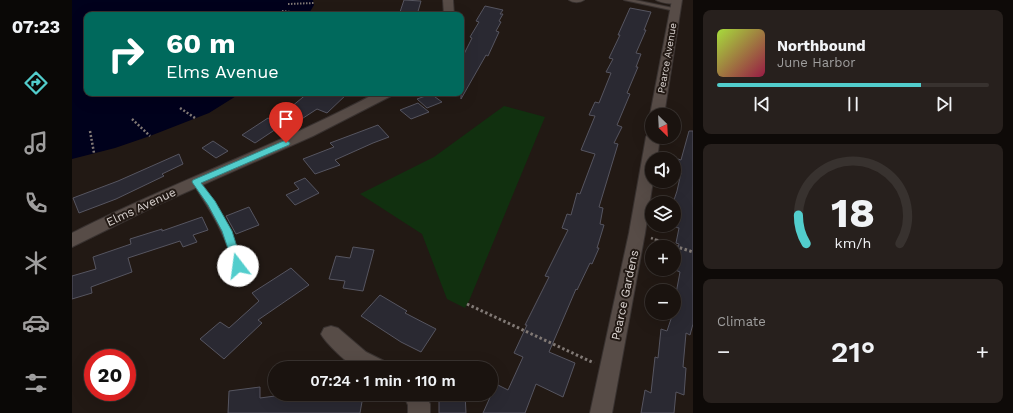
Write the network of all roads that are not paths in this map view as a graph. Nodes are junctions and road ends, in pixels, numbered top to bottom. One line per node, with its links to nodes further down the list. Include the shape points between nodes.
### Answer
1 (448, 0): 7 (street)
2 (572, 0): 3 (lane)
3 (581, 0)
4 (627, 0): 6 (lane)
5 (659, 0): 6 (lane)
6 (676, 4): 9 (street, Pearce Avenue)
7 (449, 12)
8 (380, 96): 11 (street, Elms Avenue, via 310,132)
9 (658, 108)
10 (652, 144): 18 (street, Pearce Gardens)
11 (196, 182): 12 (street, Elms Avenue, via 119,216); 13 (lane, via 212,203 227,231)
12 (72, 241)
13 (238, 266)
14 (331, 334): 15 (street)
15 (364, 361)
16 (418, 401): 17 (street)
17 (419, 413)
18 (601, 413)

